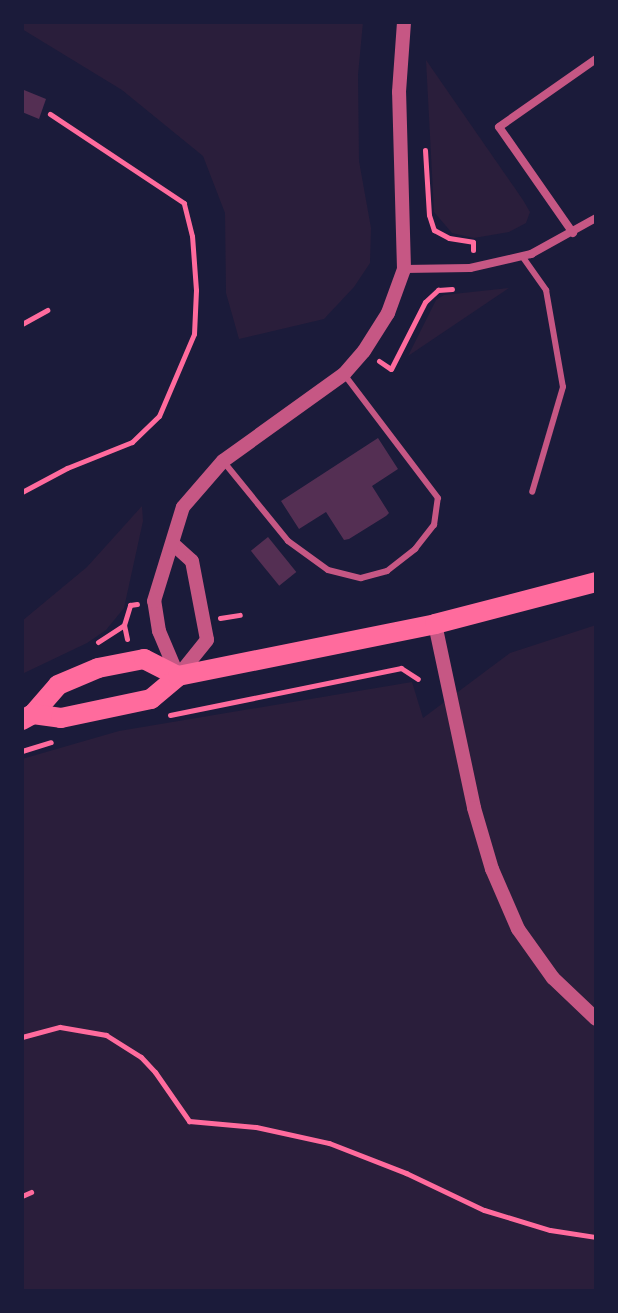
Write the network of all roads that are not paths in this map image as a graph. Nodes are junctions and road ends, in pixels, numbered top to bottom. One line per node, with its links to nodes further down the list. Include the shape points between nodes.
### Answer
1 (404, 22): 6 (street, via 399,92)
2 (596, 59): 4 (street, via 499,127)
3 (596, 219): 4 (street)
4 (573, 233): 5 (street)
5 (522, 256): 6 (street, via 470,268); 9 (lane, via 546,290 563,387)
6 (404, 269): 7 (street, via 388,313)
7 (344, 374): 8 (street); 8 (lane, via 438,498 434,525 387,571 361,578 328,570 288,541)
8 (223, 461): 10 (street, via 183,507)
9 (532, 492)
10 (173, 544): 13 (street, via 154,601 159,631); 13 (street, via 192,561 207,640)
11 (596, 582): 12 (main road)
12 (435, 624): 13 (main road); 15 (street, via 492,869 518,929 553,978)
13 (178, 676): 14 (main road, via 151,699 61,718); 14 (main road, via 144,659 98,668 58,685)
14 (28, 717)
15 (596, 1019)

